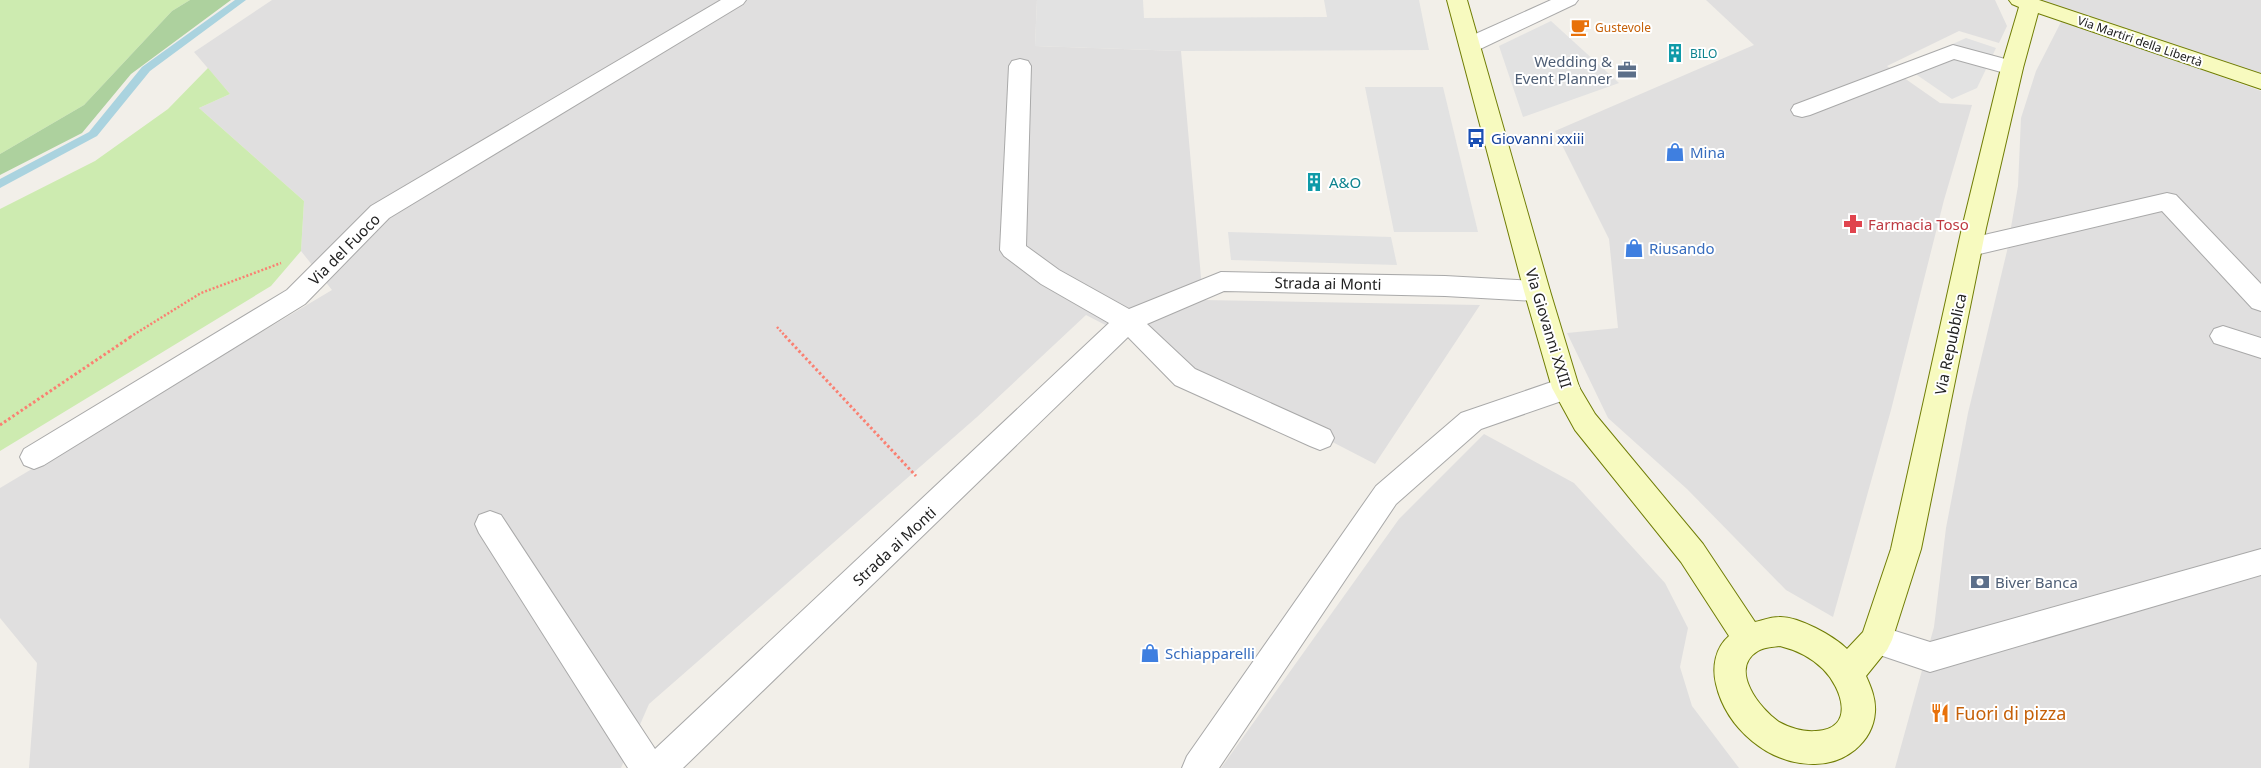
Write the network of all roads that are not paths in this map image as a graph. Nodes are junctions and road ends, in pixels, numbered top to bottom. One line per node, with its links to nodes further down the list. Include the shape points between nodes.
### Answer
1 (736, 0): 18 (street, Via del Fuoco, via 380,212 296,297)
2 (1457, 0): 5 (main road, Via Giovanni XXIII)
3 (1568, 0): 5 (street)
4 (2025, 2): 7 (main road, Via Repubblica); 8 (main road, Via Martiri della Libertà)
5 (1470, 45): 11 (main road, Via Giovanni XXIII)
6 (1020, 66): 13 (street, via 1013,250 1050,277)
7 (2012, 68): 9 (street, via 1953,52); 10 (main road, Via Repubblica)
8 (2261, 82)
9 (1802, 110)
10 (1971, 247): 12 (street, via 2167,201); 22 (main road, Via Repubblica, via 1906,549)
11 (1537, 291): 13 (street, Strada ai Monti, via 1221,281); 16 (main road, Via Giovanni XXIII)
12 (2261, 301)
13 (1128, 321): 17 (street, via 1185,377); 26 (street, Strada ai Monti)
14 (2223, 336): 15 (street)
15 (2261, 348)
16 (1566, 388): 21 (main road, Via Giovanni XXIII, via 1585,422 1692,553); 27 (street, via 1471,421 1386,495)
17 (1320, 438)
18 (34, 457)
19 (490, 524): 25 (street)
20 (2261, 562): 22 (street, via 1930,657)
21 (1748, 638): 23 (main road, via 1762,632 1799,636 1818,645); 24 (main road, via 1735,649 1729,664 1730,683 1737,702 1770,735)
22 (1876, 640): 23 (main road, Via Repubblica)
23 (1847, 673): 24 (main road, via 1860,709 1857,725 1847,738)
24 (1815, 758)
25 (648, 768)
26 (659, 768)
27 (1199, 768)

